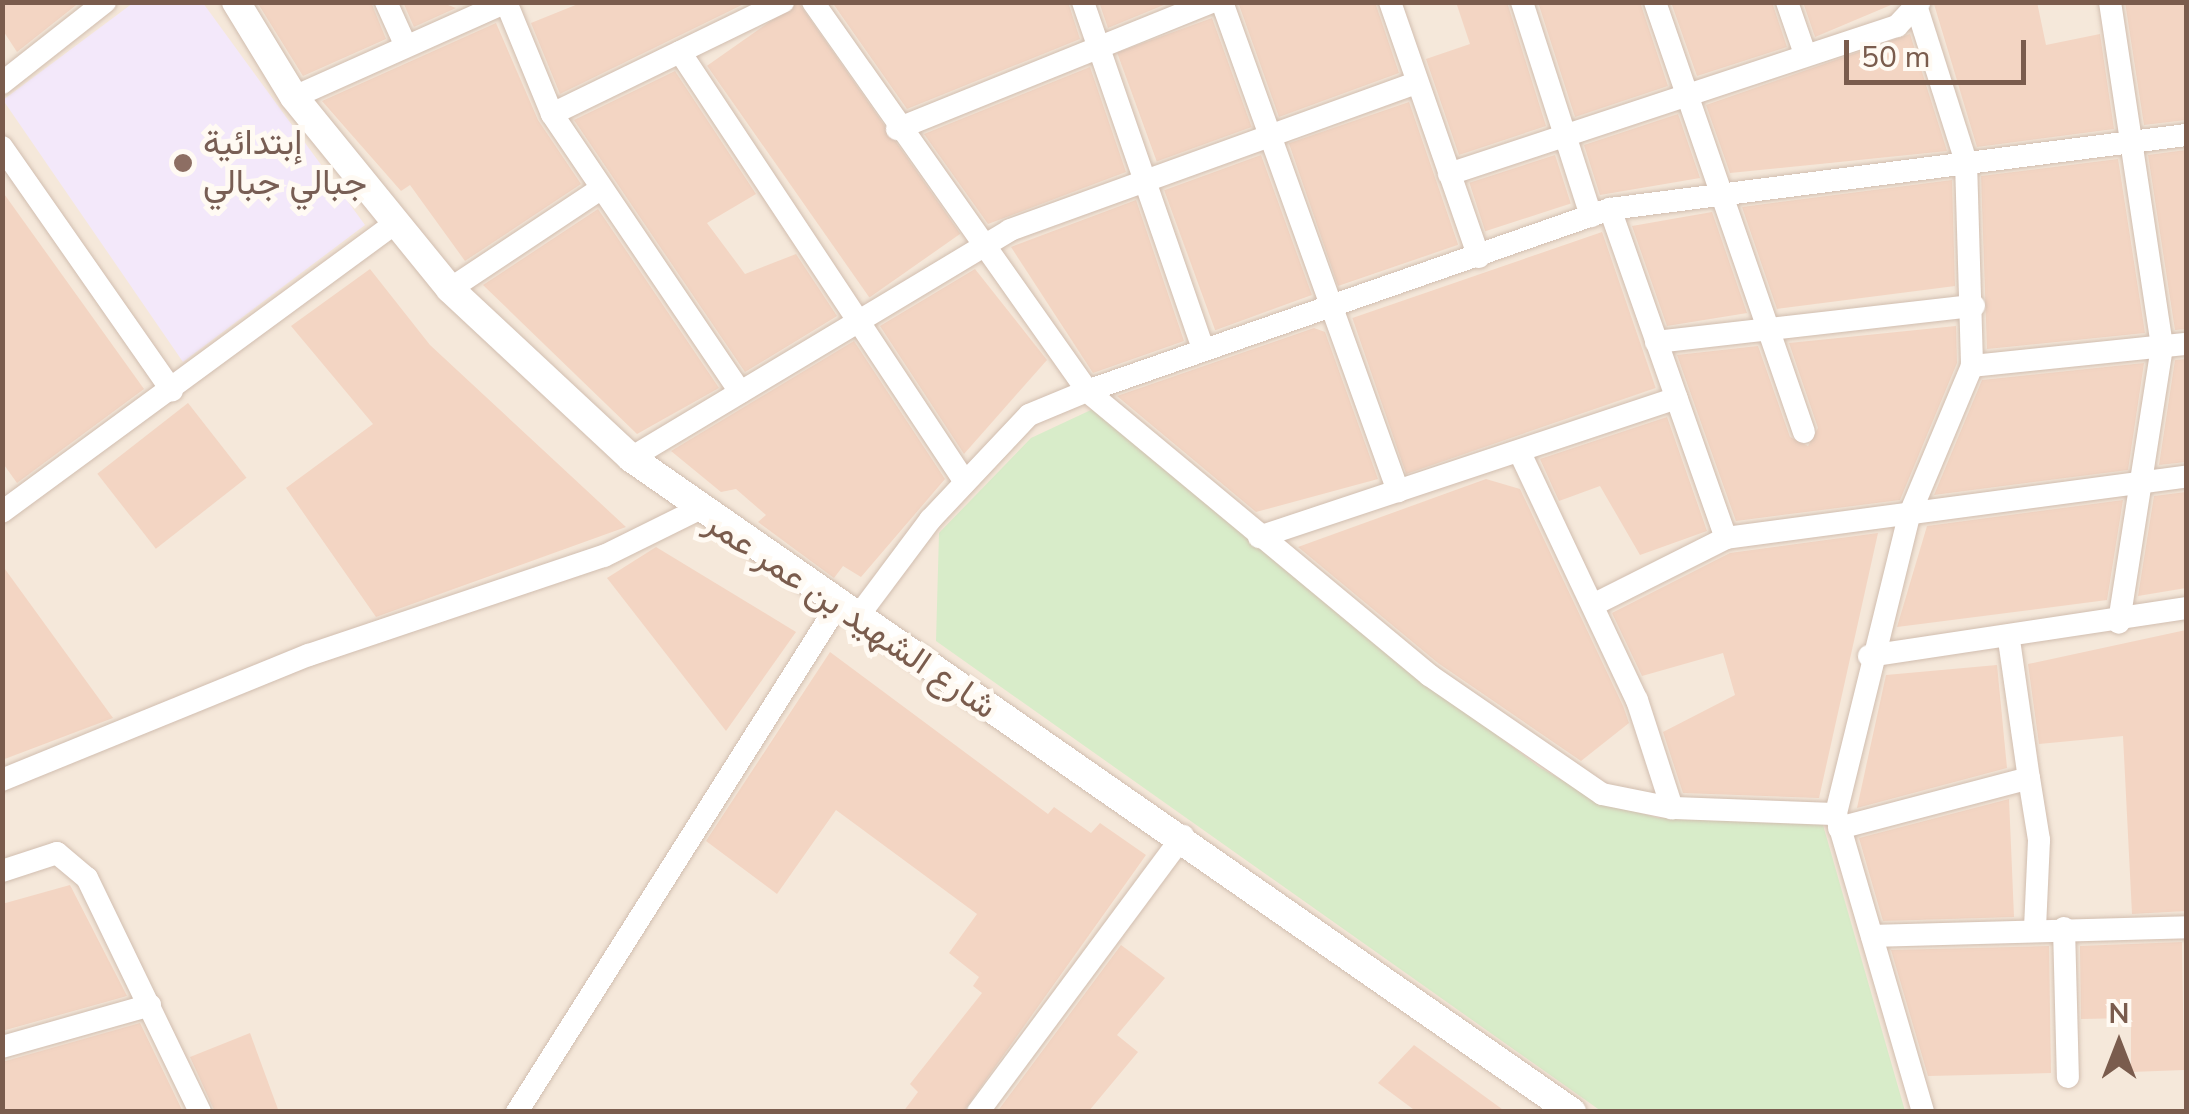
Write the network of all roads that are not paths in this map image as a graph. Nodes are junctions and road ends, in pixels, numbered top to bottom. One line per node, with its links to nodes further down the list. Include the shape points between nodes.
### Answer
1 (106, 2): 20 (street)
2 (236, 2): 23 (street, شارع الشهيد بن عمر عمر)
3 (386, 2): 16 (street)
4 (506, 2): 16 (street); 24 (street)
5 (783, 2): 18 (street)
6 (813, 2): 25 (street)
7 (1083, 2): 17 (street)
8 (1212, 2): 17 (street)
9 (1222, 2): 26 (street)
10 (1390, 2): 21 (street)
11 (1522, 2): 28 (street)
12 (1655, 2): 22 (street)
13 (1787, 2): 19 (street)
14 (2110, 2): 29 (street)
15 (1916, 3): 19 (street, via 1897,26); 31 (street)
16 (405, 44): 23 (street)
17 (1099, 50): 25 (street); 33 (street)
18 (680, 52): 24 (street); 44 (street)
19 (1805, 54): 22 (street)
20 (2, 83)
21 (1416, 84): 26 (street); 32 (street)
22 (1686, 94): 28 (street); 35 (street)
23 (294, 97): 37 (street, شارع الشهيد بن عمر عمر)
24 (552, 114): 34 (street)
25 (896, 129): 38 (street)
26 (1267, 132): 33 (street); 42 (street)
27 (2186, 134): 29 (street)
28 (1561, 136): 32 (street); 36 (street)
29 (2134, 140): 31 (street); 47 (street)
30 (2, 148): 50 (street)
31 (1966, 162): 35 (street); 41 (street)
32 (1449, 174): 39 (street)
33 (1140, 177): 38 (street, via 1010,230); 48 (street)
34 (599, 190): 40 (street); 52 (street)
35 (1722, 191): 36 (street); 43 (street)
36 (1600, 212): 39 (street); 45 (street)
37 (396, 223): 40 (street, شارع الشهيد بن عمر عمر); 50 (street)
38 (984, 252): 44 (street); 51 (street)
39 (1478, 257): 42 (street)
40 (450, 289): 56 (street, شارع الشهيد بن عمر عمر)
41 (1974, 306): 43 (street); 49 (street)
42 (1333, 309): 48 (street); 60 (street)
43 (1770, 326): 45 (street); 54 (street)
44 (860, 327): 52 (street); 58 (street)
45 (1656, 342): 53 (street)
46 (2186, 344): 47 (street)
47 (2162, 347): 49 (street); 59 (street)
48 (1203, 349): 51 (street)
49 (1972, 366): 63 (street)
50 (172, 391): 62 (street)
51 (1087, 391): 58 (street, via 1029,415); 64 (street)
52 (740, 392): 56 (street)
53 (1676, 398): 55 (street); 65 (street)
54 (1804, 432)
55 (1520, 453): 60 (street); 66 (street)
56 (630, 458): 61 (street, شارع الشهيد بن عمر عمر)
57 (2186, 477): 59 (street)
58 (964, 482): 68 (street)
59 (2140, 484): 63 (street); 69 (street)
60 (1398, 492): 64 (street)
61 (695, 510): 68 (street, شارع الشهيد بن عمر عمر); 73 (street, via 604,556 309,655)
62 (2, 512)
63 (1909, 516): 65 (street); 71 (street)
64 (1259, 538): 74 (street, via 1566,776)
65 (1726, 538): 66 (street)
66 (1593, 605): 74 (street)
67 (2186, 608): 69 (street)
68 (846, 612): 76 (street, شارع الشهيد بن عمر عمر); 86 (street)
69 (2119, 622): 70 (street)
70 (2008, 640): 71 (street); 72 (street)
71 (1869, 656): 75 (street)
72 (2029, 778): 75 (street); 80 (street, via 2039,840)
73 (2, 780)
74 (1672, 808): 75 (street)
75 (1838, 821): 81 (street)
76 (1183, 836): 87 (street); 88 (street, شارع الشهيد بن عمر عمر)
77 (2, 871): 82 (street, via 57,853 72,861)
78 (2186, 927): 79 (street)
79 (2064, 928): 80 (street); 84 (street)
80 (2035, 930): 81 (street)
81 (1872, 936): 89 (street)
82 (150, 1005): 83 (street); 85 (street)
83 (2, 1047)
84 (2068, 1078)
85 (200, 1112)
86 (518, 1112)
87 (978, 1112)
88 (1572, 1112)
89 (1923, 1112)

